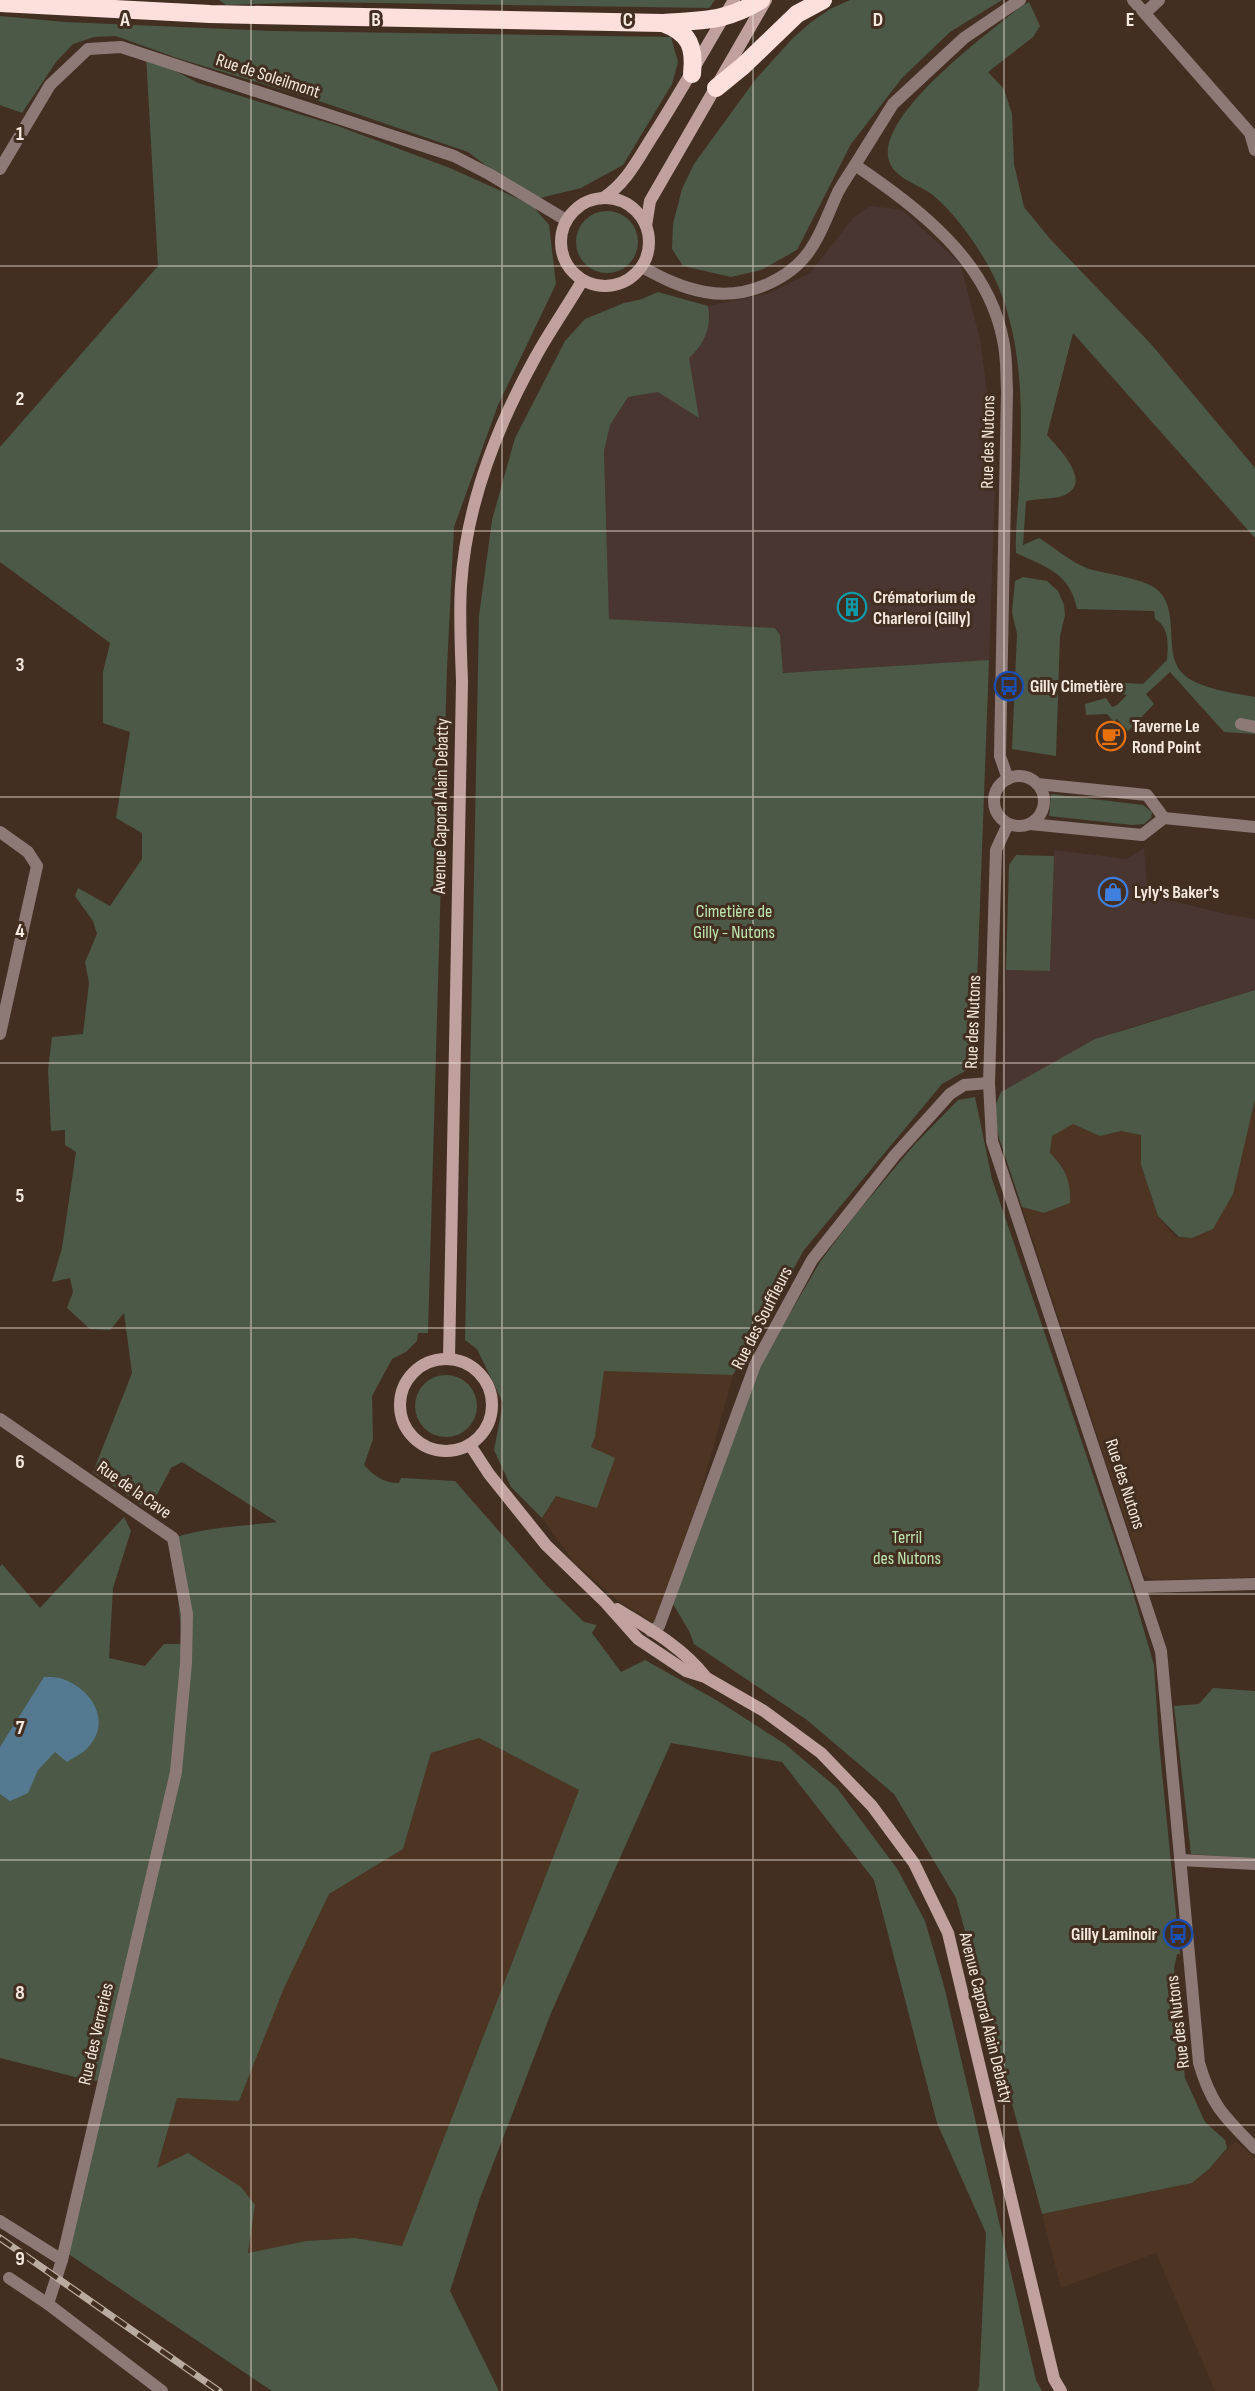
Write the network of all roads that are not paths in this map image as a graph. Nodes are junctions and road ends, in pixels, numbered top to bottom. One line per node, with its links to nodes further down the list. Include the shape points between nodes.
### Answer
1 (734, 0): 10 (main road)
2 (761, 0): 10 (highway)
3 (766, 0): 13 (main road)
4 (823, 0): 13 (highway, via 797,14)
5 (1020, 0): 16 (street, via 964,38 893,104)
6 (1133, 0): 9 (street)
7 (1159, 0): 9 (street)
8 (0, 3): 11 (highway, via 210,14)
9 (1144, 13): 14 (street)
10 (723, 19): 11 (highway); 12 (main road)
11 (663, 23): 12 (highway, via 678,28 689,41 694,57)
12 (692, 74): 18 (main road, via 629,173)
13 (716, 88): 20 (main road, via 650,201)
14 (1253, 134): 15 (street)
15 (1255, 150)
16 (855, 165): 21 (street, via 814,244 790,272 763,286 737,293 706,293 673,284); 25 (street, Rue des Nutons, via 900,196 957,249 986,289 1004,339 1007,390 1000,756)
17 (0, 169): 19 (street, Rue de Soleilmont, via 50,85 88,50 121,47 454,156)
18 (603, 198): 19 (main road, via 582,204); 20 (main road, via 621,201 636,211)
19 (566, 220): 22 (main road, via 561,236 562,254 569,269)
20 (646, 226): 21 (main road, via 648,254)
21 (642, 267): 22 (main road, via 621,284 595,286)
22 (582, 281): 34 (main road, Avenue Caporal Alain Debatty, via 535,358 486,465 472,513 461,585)
23 (1240, 724): 24 (street)
24 (1255, 727)
25 (1008, 779): 26 (street, via 1022,776); 28 (street, via 997,789 994,801 995,810)
26 (1037, 784): 27 (street, via 1147,795); 29 (street, via 1043,809)
27 (1164, 818): 29 (street, via 1142,835); 30 (street)
28 (1008, 824): 29 (street); 33 (street, Rue des Nutons, via 996,850)
29 (1030, 824)
30 (1255, 827)
31 (0, 832): 32 (street, via 28,852 37,866)
32 (0, 1034)
33 (989, 1083): 38 (street, Rue des Nutons, via 992,1141); 40 (street, Rue des Souffleurs, via 964,1085 950,1094 895,1155 812,1260 755,1365 659,1626)
34 (449, 1359): 36 (main road, via 476,1370 491,1394 489,1423); 36 (main road, via 434,1360 408,1378 400,1408 412,1437 425,1447 456,1451)
35 (0, 1419): 42 (street, Rue de la Cave, via 173,1538 187,1614)
36 (470, 1445): 39 (main road, via 546,1545)
37 (1255, 1584): 38 (street)
38 (1141, 1587): 43 (street, Rue des Nutons, via 1161,1651)
39 (605, 1602): 40 (main road); 41 (main road, via 638,1639 686,1671)
40 (651, 1631): 41 (main road, via 692,1660)
41 (705, 1677): 51 (main road, Avenue Caporal Alain Debatty, via 764,1711 820,1753 872,1806 914,1863 948,1933 1054,2379)
42 (176, 1772): 47 (street, Rue des Verreries)
43 (1181, 1860): 44 (street); 45 (street, Rue des Nutons, via 1199,2063 1219,2110)
44 (1255, 1864)
45 (1255, 2148)
46 (0, 2221): 47 (street)
47 (62, 2260): 49 (street, Rue des Verreries)
48 (9, 2278): 49 (street)
49 (48, 2304): 50 (street)
50 (162, 2391)
51 (1061, 2391)

